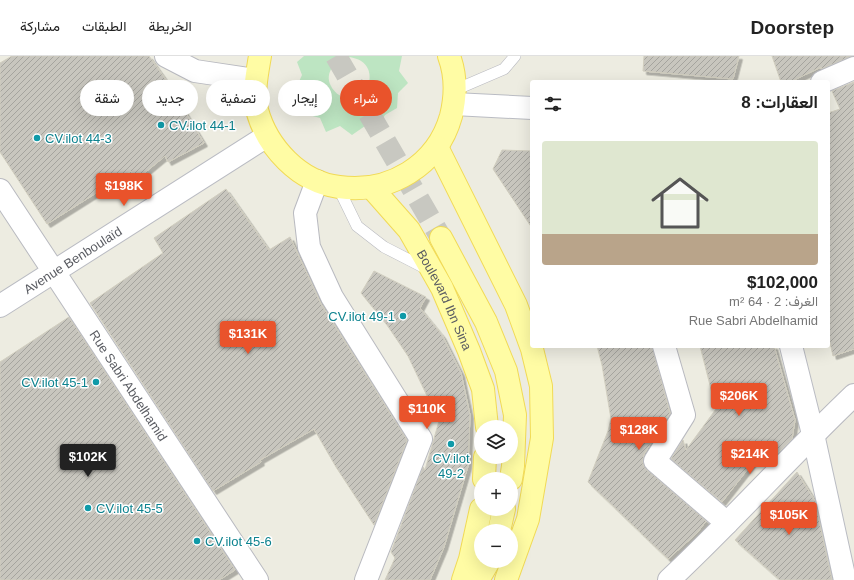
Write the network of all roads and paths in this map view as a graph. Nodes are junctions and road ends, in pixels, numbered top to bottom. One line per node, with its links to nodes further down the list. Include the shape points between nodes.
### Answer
1 (166, 56): 6 (street, via 195,70)
2 (260, 56): 6 (main road)
3 (449, 56): 8 (main road, via 453,67)
4 (515, 56): 8 (lane, via 504,69)
5 (854, 68): 7 (street)
6 (255, 80)
7 (827, 80)
8 (455, 97): 9 (street); 12 (main road, via 448,126)
9 (530, 108)
10 (260, 116): 11 (main road)
11 (267, 136): 13 (main road, via 280,154 297,170); 19 (street, Avenue Benboulaïd)
12 (437, 146): 15 (main road, via 419,166 396,180); 21 (main road, via 516,305)
13 (316, 181): 14 (main road); 34 (street, via 304,212 309,247 332,297 421,439)
14 (338, 187): 15 (main road); 18 (lane, via 357,226 384,247)
15 (371, 187): 18 (main road, Boulevard Ibn Sina, via 409,230)
16 (0, 190): 19 (street, Rue Sabri Abdelhamid)
17 (441, 238): 28 (main road, via 486,322 506,371 515,415)
18 (432, 271): 26 (main road, Boulevard Ibn Sina, via 442,288 483,388)
19 (53, 272): 20 (street, Avenue Benboulaïd); 33 (street, Rue Sabri Abdelhamid)
20 (0, 306)
21 (530, 344)
22 (532, 348): 38 (main road, via 541,386 542,438 528,519)
23 (665, 348): 30 (street, via 684,415 655,461)
24 (792, 348): 27 (street)
25 (854, 395): 27 (street)
26 (486, 420)
27 (813, 434): 30 (street); 40 (street)
28 (512, 472)
29 (479, 516): 35 (main road)
30 (727, 523): 39 (street)
31 (486, 568): 36 (main road)
32 (490, 568): 37 (main road)
33 (257, 580)
34 (366, 580)
35 (463, 580)
36 (478, 580)
37 (488, 580)
38 (506, 580)
39 (669, 580)
40 (844, 580)

